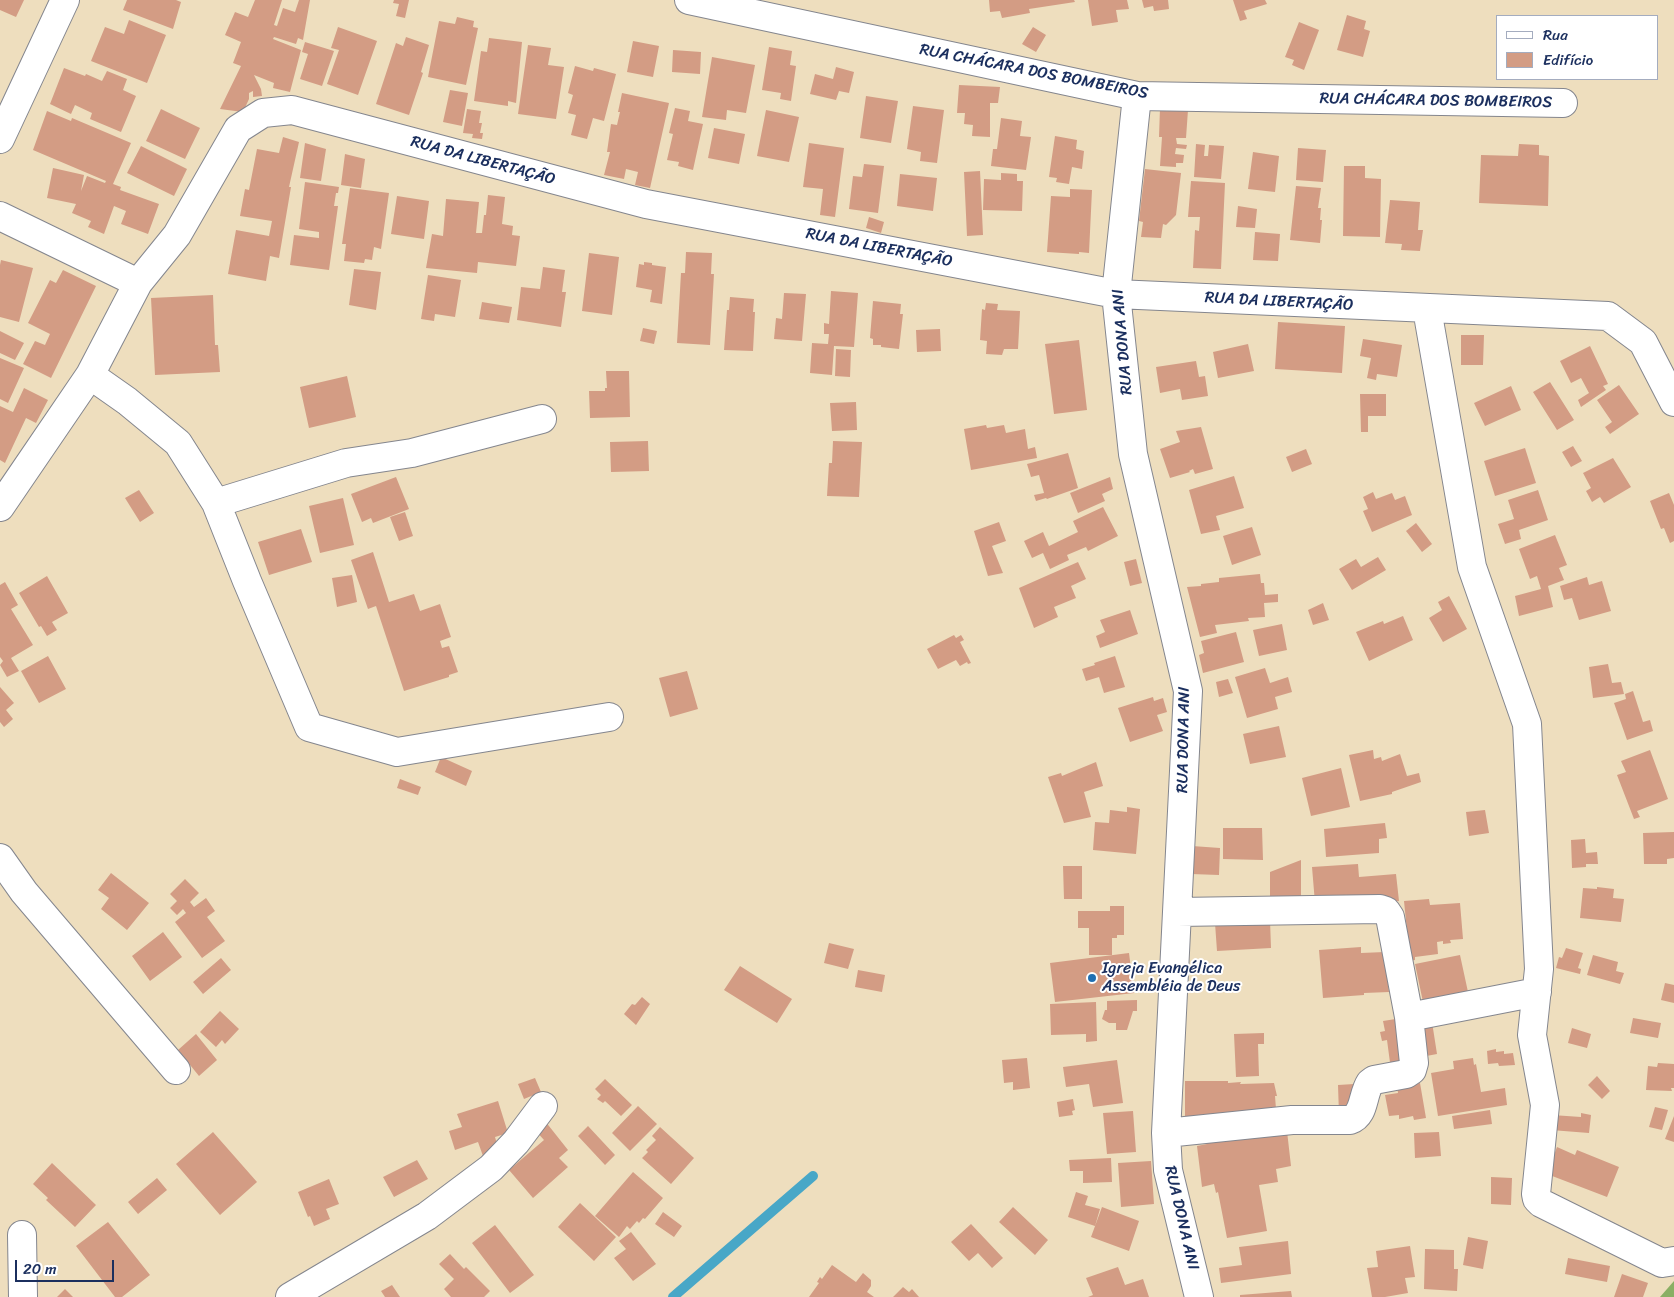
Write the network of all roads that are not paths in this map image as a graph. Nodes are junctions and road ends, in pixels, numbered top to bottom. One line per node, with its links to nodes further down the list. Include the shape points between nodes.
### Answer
1 (65, 0): 5 (street)
2 (689, 0): 3 (street, RUA CHÁCARA DOS BOMBEIROS)
3 (1137, 96): 4 (street, RUA CHÁCARA DOS BOMBEIROS); 8 (street, RUA DONA ANI)
4 (1563, 103)
5 (0, 139)
6 (0, 216): 7 (street)
7 (138, 283): 8 (street, RUA DA LIBERTAÇÃO, via 177,236 238,129 263,113 292,110 646,204); 10 (street, RUA DA LIBERTAÇÃO)
8 (1116, 294): 9 (street, RUA DA LIBERTAÇÃO); 17 (street, RUA DONA ANI, via 1133,454 1188,690)
9 (1427, 309): 11 (street, RUA DA LIBERTAÇÃO, via 1608,316 1643,342); 18 (street, via 1472,567 1527,724 1539,969)
10 (90, 375): 13 (street, via 127,400 178,443); 14 (street, RUA DA LIBERTAÇÃO)
11 (1674, 402)
12 (542, 419): 13 (street, via 412,453 346,463)
13 (216, 503): 15 (street, via 309,726 397,752)
14 (0, 507)
15 (609, 717)
16 (0, 858): 20 (street, via 24,892)
17 (1177, 912): 19 (street, via 1380,908 1390,917); 22 (street, RUA DONA ANI)
18 (1536, 992): 19 (street); 24 (street, via 1532,1035 1545,1105 1537,1200 1662,1263)
19 (1409, 1017): 22 (street, via 1412,1070 1370,1083 1356,1118 1292,1120)
20 (176, 1070)
21 (542, 1106): 26 (street, via 516,1142 491,1168 427,1216)
22 (1166, 1133): 27 (street, RUA DONA ANI, via 1168,1170)
23 (22, 1235): 25 (street)
24 (1674, 1261)
25 (23, 1297)
26 (290, 1297)
27 (1200, 1297)

